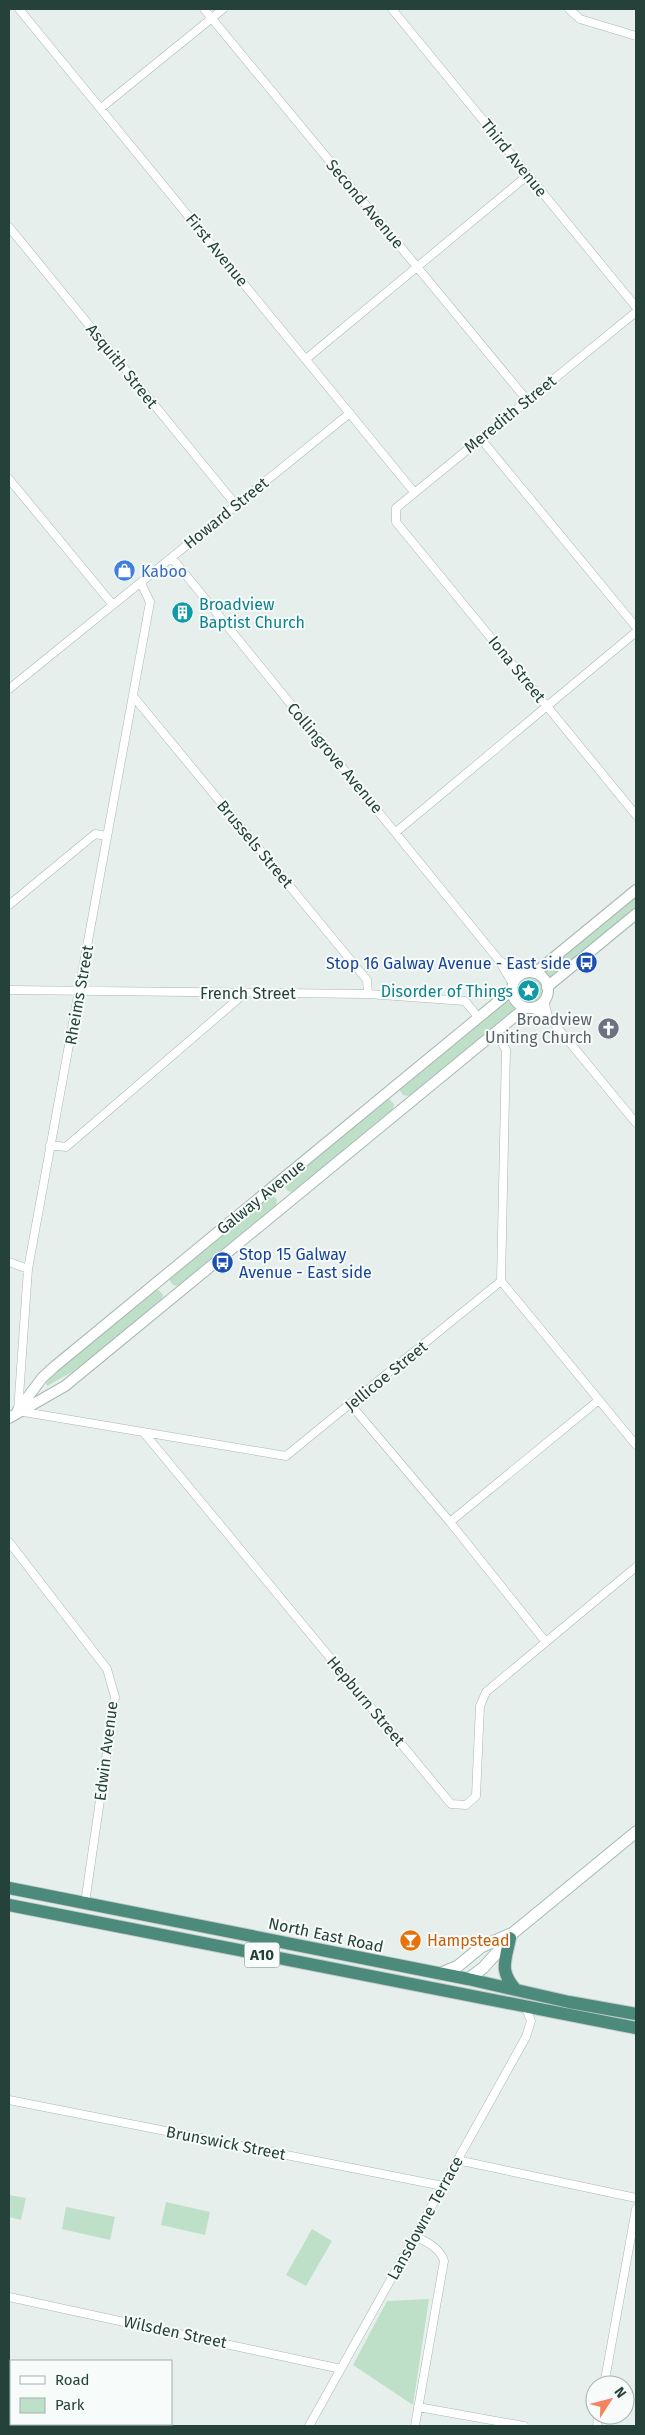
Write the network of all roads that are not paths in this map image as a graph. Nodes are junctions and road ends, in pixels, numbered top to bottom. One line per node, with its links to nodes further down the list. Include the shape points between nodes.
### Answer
1 (19, 9): 8 (street, First Avenue)
2 (204, 9): 6 (street, Second Avenue)
3 (223, 9): 6 (street)
4 (392, 9): 9 (street, Third Avenue)
5 (569, 9): 7 (street, via 580,19)
6 (211, 18): 8 (street); 11 (street, Second Avenue)
7 (636, 36)
8 (101, 108): 14 (street, First Avenue)
9 (528, 175): 11 (street); 12 (street, Third Avenue)
10 (9, 227): 20 (street, Asquith Street)
11 (417, 267): 14 (street); 15 (street, Second Avenue)
12 (636, 307)
13 (636, 312): 15 (street, Meredith Street)
14 (306, 359): 16 (street, First Avenue)
15 (526, 400): 17 (street, Meredith Street)
16 (350, 413): 19 (street, First Avenue); 20 (street, Howard Street)
17 (481, 439): 19 (street, Meredith Street); 25 (street)
18 (9, 478): 24 (street)
19 (414, 492): 21 (street, Meredith Street, via 396,508)
20 (236, 505): 22 (street, Howard Street)
21 (396, 522): 29 (street, Iona Street)
22 (172, 558): 23 (street, Howard Street); 31 (street, Collingrove Avenue)
23 (141, 582): 24 (street, Howard Street); 28 (street, Rheims Street, via 150,602)
24 (113, 605): 27 (street, Howard Street)
25 (636, 627)
26 (636, 632): 29 (street)
27 (9, 689)
28 (133, 696): 32 (street, Rheims Street); 42 (street, Brussels Street, via 367,980)
29 (547, 706): 30 (street, Iona Street); 31 (street)
30 (636, 815)
31 (396, 832): 37 (street, Collingrove Avenue)
32 (107, 836): 34 (street, via 95,834); 40 (street, Rheims Street)
33 (636, 890): 36 (street)
34 (9, 904)
35 (636, 914): 38 (street)
36 (534, 973): 37 (street); 38 (street, via 544,980)
37 (515, 983): 44 (street, via 517,1003); 46 (street, Galway Avenue)
38 (547, 987): 43 (street)
39 (9, 990): 40 (street, French Street)
40 (80, 992): 41 (street, French Street); 49 (street, Rheims Street)
41 (245, 993): 42 (street, French Street); 49 (street, via 66,1147)
42 (368, 994): 46 (street, French Street, via 465,1001)
43 (544, 1001): 44 (street); 45 (street)
44 (528, 1008): 45 (street); 47 (street, Galway Avenue)
45 (548, 1016): 48 (street)
46 (479, 1018): 55 (street, Galway Avenue, via 54,1367)
47 (496, 1032): 52 (street, via 506,1050); 55 (street, Galway Avenue, via 65,1386)
48 (636, 1123)
49 (50, 1145): 51 (street, Rheims Street)
50 (9, 1262): 51 (street)
51 (28, 1269): 55 (street, Rheims Street)
52 (501, 1281): 53 (street); 54 (street, Jellicoe Street)
53 (599, 1400): 58 (street); 59 (street)
54 (351, 1405): 57 (street, Jellicoe Street, via 286,1456); 59 (street)
55 (18, 1411): 56 (street, Galway Avenue); 57 (street, Jellicoe Street)
56 (9, 1418)
57 (145, 1434): 62 (street, Hepburn Street, via 451,1804 466,1805 476,1796 480,1706 486,1692)
58 (636, 1445)
59 (450, 1522): 62 (street)
60 (9, 1542): 65 (street, Edwin Avenue, via 108,1669 115,1697)
61 (636, 1567): 62 (street, Hepburn Street)
62 (545, 1641)
63 (636, 1832): 67 (main road)
64 (9, 1888): 65 (highway, North East Road / A10)
65 (85, 1903): 68 (highway, North East Road / A10)
66 (9, 1905): 71 (highway, North East Road / A10)
67 (511, 1936): 68 (main road, via 481,1947 458,1966); 69 (main road, via 483,1968); 70 (highway, via 504,1969)
68 (439, 1974): 69 (highway, North East Road / A10)
69 (468, 1979): 70 (highway, North East Road / A10); 71 (highway)
70 (516, 1990): 73 (highway, North East Road / A10)
71 (442, 1991): 72 (highway, North East Road / A10)
72 (526, 2008): 74 (highway, North East Road / A10); 76 (street, Lansdowne Terrace, via 531,2019 530,2030)
73 (636, 2014)
74 (636, 2028)
75 (9, 2100): 77 (street, Brunswick Street)
76 (457, 2160): 77 (street, Lansdowne Terrace); 78 (street)
77 (443, 2186): 80 (street, Lansdowne Terrace)
78 (636, 2198)
79 (636, 2209): 83 (street)
80 (415, 2236): 82 (street, Lansdowne Terrace); 84 (street, via 442,2254 444,2261)
81 (9, 2297): 82 (street, Wilsden Street)
82 (341, 2369): 85 (street, Lansdowne Terrace)
83 (606, 2375)
84 (418, 2407): 86 (street); 87 (street)
85 (309, 2426)
86 (414, 2426)
87 (524, 2426)

